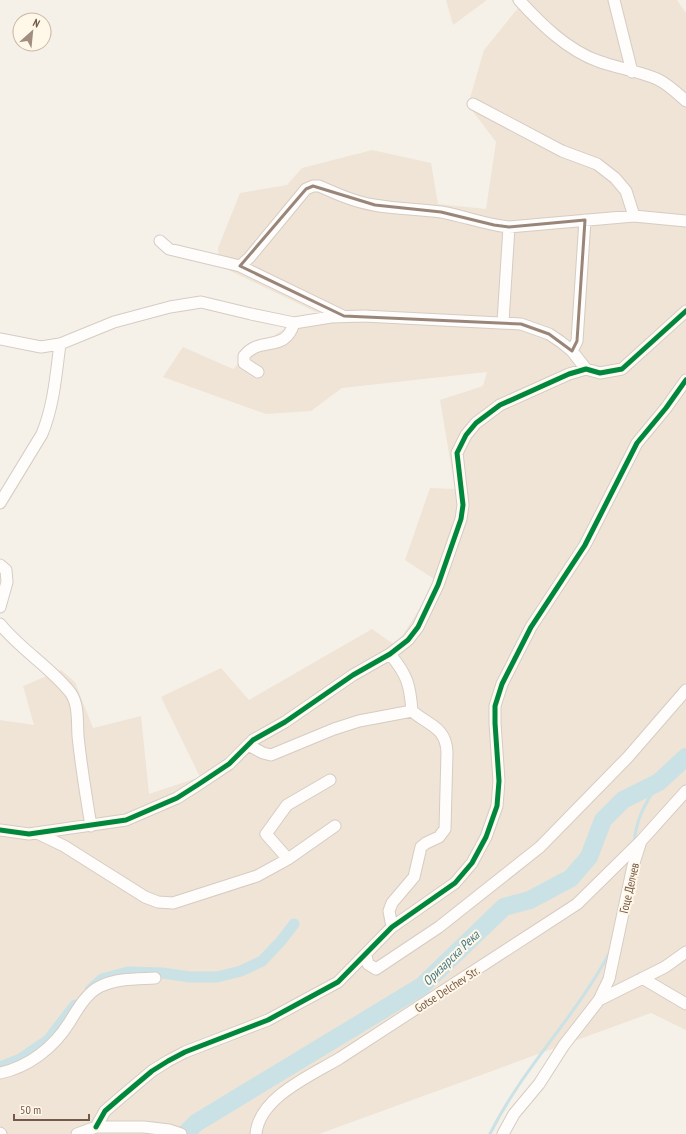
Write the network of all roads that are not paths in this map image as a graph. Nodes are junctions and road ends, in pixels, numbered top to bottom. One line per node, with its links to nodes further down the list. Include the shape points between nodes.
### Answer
1 (520, 0): 3 (street, via 536,19 575,50)
2 (614, 0): 3 (street)
3 (632, 72): 4 (street, via 657,79)
4 (686, 101)
5 (473, 104): 6 (street, via 562,151 597,164 615,178 626,191)
6 (634, 216): 7 (street); 8 (street)
7 (585, 220): 9 (street); 18 (street, via 577,341)
8 (686, 221)
9 (509, 227): 11 (street, via 494,226 472,218 441,212 360,202 313,186 306,189); 14 (street)
10 (160, 241): 11 (street, via 169,249)
11 (240, 266): 13 (street)
12 (686, 311): 19 (street, via 622,369 600,373)
13 (344, 316): 14 (street); 15 (street)
14 (503, 322): 18 (street, via 542,331)
15 (294, 323): 17 (street, via 201,302 170,307 114,322); 20 (street, via 287,337 252,347 244,356 244,363)
16 (0, 339): 17 (street, via 41,347)
17 (60, 344): 22 (street, via 55,390 47,423)
18 (572, 351): 19 (street)
19 (586, 369): 26 (street, via 500,405 486,414 466,435 458,453 463,506 461,519 438,585 418,627 408,640)
20 (258, 372)
21 (686, 380): 38 (street, via 637,443 584,545 531,628 502,684 495,706 494,723 499,781 497,806 486,837 472,863 455,883)
22 (0, 504)
23 (0, 565): 24 (street, via 6,570 7,582)
24 (0, 607)
25 (0, 624): 32 (street, via 11,638 55,675 71,693 78,715 78,735)
26 (390, 654): 28 (street, via 406,674); 29 (street, via 353,675)
27 (686, 690): 40 (street, via 628,757 540,847 438,927 376,969 368,964)
28 (412, 711): 29 (street, via 359,721 271,755); 38 (street, via 440,731 446,742 445,829 439,837 421,847 414,877 392,903 389,911)
29 (248, 745): 32 (street, via 229,764 177,798 126,820)
30 (330, 780): 37 (street, via 287,806 266,834)
31 (686, 791): 36 (street, Гоце Делчев)
32 (90, 826): 35 (street)
33 (335, 826): 37 (street)
34 (0, 830): 35 (street, via 18,834)
35 (37, 833): 37 (street, via 64,846 145,897 158,902 173,903 186,900 258,876)
36 (641, 841): 43 (street, Гоце Делчев, via 633,866 609,979); 49 (street, Gotse Delchev Str., via 577,904 270,1103 260,1119)
37 (288, 859)
38 (392, 927): 40 (street)
39 (686, 952): 42 (street, via 665,967)
40 (366, 956): 46 (street, via 338,982 317,994 268,1020 185,1052 152,1071 105,1111)
41 (155, 978): 45 (street, via 118,980 100,986 82,1004 50,1046 15,1070)
42 (642, 978): 43 (street); 44 (street)
43 (599, 1000): 50 (street, via 564,1045 539,1084 514,1114)
44 (686, 1004)
45 (0, 1074)
46 (96, 1127): 47 (street); 48 (street, via 144,1127)
47 (77, 1134)
48 (182, 1134)
49 (256, 1134)
50 (503, 1134)

